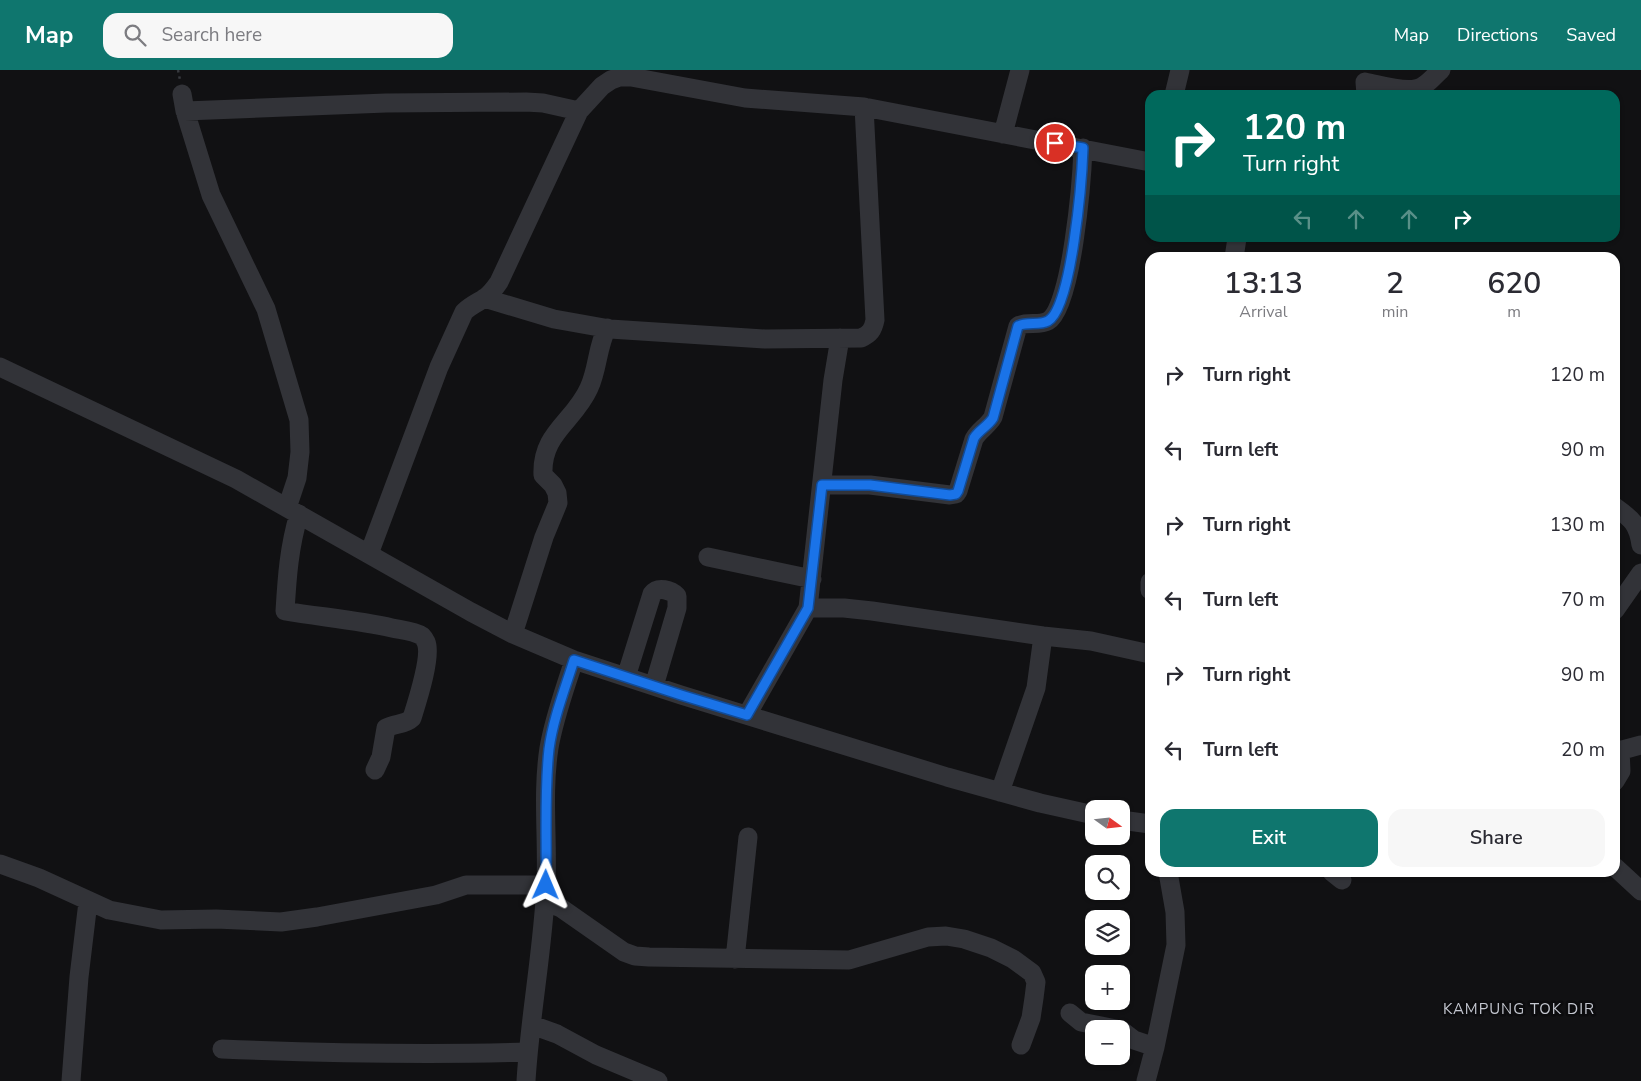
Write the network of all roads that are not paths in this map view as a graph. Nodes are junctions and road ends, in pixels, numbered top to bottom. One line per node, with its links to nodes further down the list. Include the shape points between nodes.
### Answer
1 (1020, 70): 10 (street)
2 (1180, 70): 4 (street)
3 (1441, 70): 7 (street)
4 (1175, 90)
5 (1366, 90): 6 (street, via 1365,82)
6 (1407, 90)
7 (1417, 90)
8 (864, 107): 9 (street, via 745,98 619,77 602,86); 10 (street); 15 (street, via 875,320 868,335)
9 (579, 111): 13 (street, via 498,282); 19 (street, via 526,102 184,103 211,195 266,309 299,420 300,452)
10 (1003, 134): 11 (street)
11 (1083, 148): 12 (street); 17 (street, via 1076,235 1057,309 1048,321 1018,326 993,418 974,438 956,494 870,485)
12 (1145, 161)
13 (484, 298): 14 (street, via 554,319); 21 (street, via 464,312 439,367)
14 (607, 328): 15 (street, via 764,339); 27 (street, via 590,387 546,446 543,475 557,493 558,503)
15 (840, 338): 17 (street)
16 (0, 367): 19 (street, via 178,450)
17 (822, 485): 24 (street)
18 (1620, 510): 20 (street, via 1635,524)
19 (293, 511): 21 (street); 37 (street, via 285,611 379,625 426,640 428,651 412,718 386,728 381,757)
20 (1641, 545)
21 (368, 554): 27 (street)
22 (708, 556): 24 (street)
23 (1641, 573): 25 (street)
24 (812, 579): 26 (street)
25 (1620, 603)
26 (808, 608): 28 (street, via 862,610); 33 (street)
27 (513, 634): 30 (street)
28 (1042, 636): 29 (street, via 1091,641); 39 (street, via 1036,688)
29 (1145, 653)
30 (574, 660): 31 (street); 48 (street, via 549,748)
31 (626, 677): 32 (street); 32 (street, via 652,594 659,589 674,593 677,608)
32 (654, 686): 33 (street)
33 (747, 715): 39 (street)
34 (1641, 745): 35 (street)
35 (1620, 750)
36 (1620, 760): 38 (street)
37 (375, 770)
38 (1620, 773)
39 (1000, 792): 40 (street)
40 (1085, 812)
41 (1130, 821): 42 (street)
42 (1145, 823)
43 (748, 837): 50 (street)
44 (0, 864): 49 (street, via 39,878)
45 (1620, 872): 47 (street)
46 (1169, 877): 56 (street, via 1176,945)
47 (1641, 891)
48 (546, 893): 49 (street, via 466,885 427,897 271,922 161,920 109,910); 50 (street, via 561,908 634,956); 53 (street)
49 (88, 902): 59 (street)
50 (735, 959): 55 (street, via 849,960 928,937 964,939 991,948 1032,973 1036,982 1031,1018)
51 (1070, 1014): 52 (street)
52 (1085, 1023)
53 (532, 1025): 58 (street); 61 (street)
54 (1130, 1036): 56 (street)
55 (1021, 1045)
56 (1155, 1047): 62 (street)
57 (222, 1049): 58 (street, via 457,1054)
58 (528, 1052): 60 (street)
59 (71, 1081)
60 (526, 1081)
61 (658, 1081)
62 (1146, 1081)

